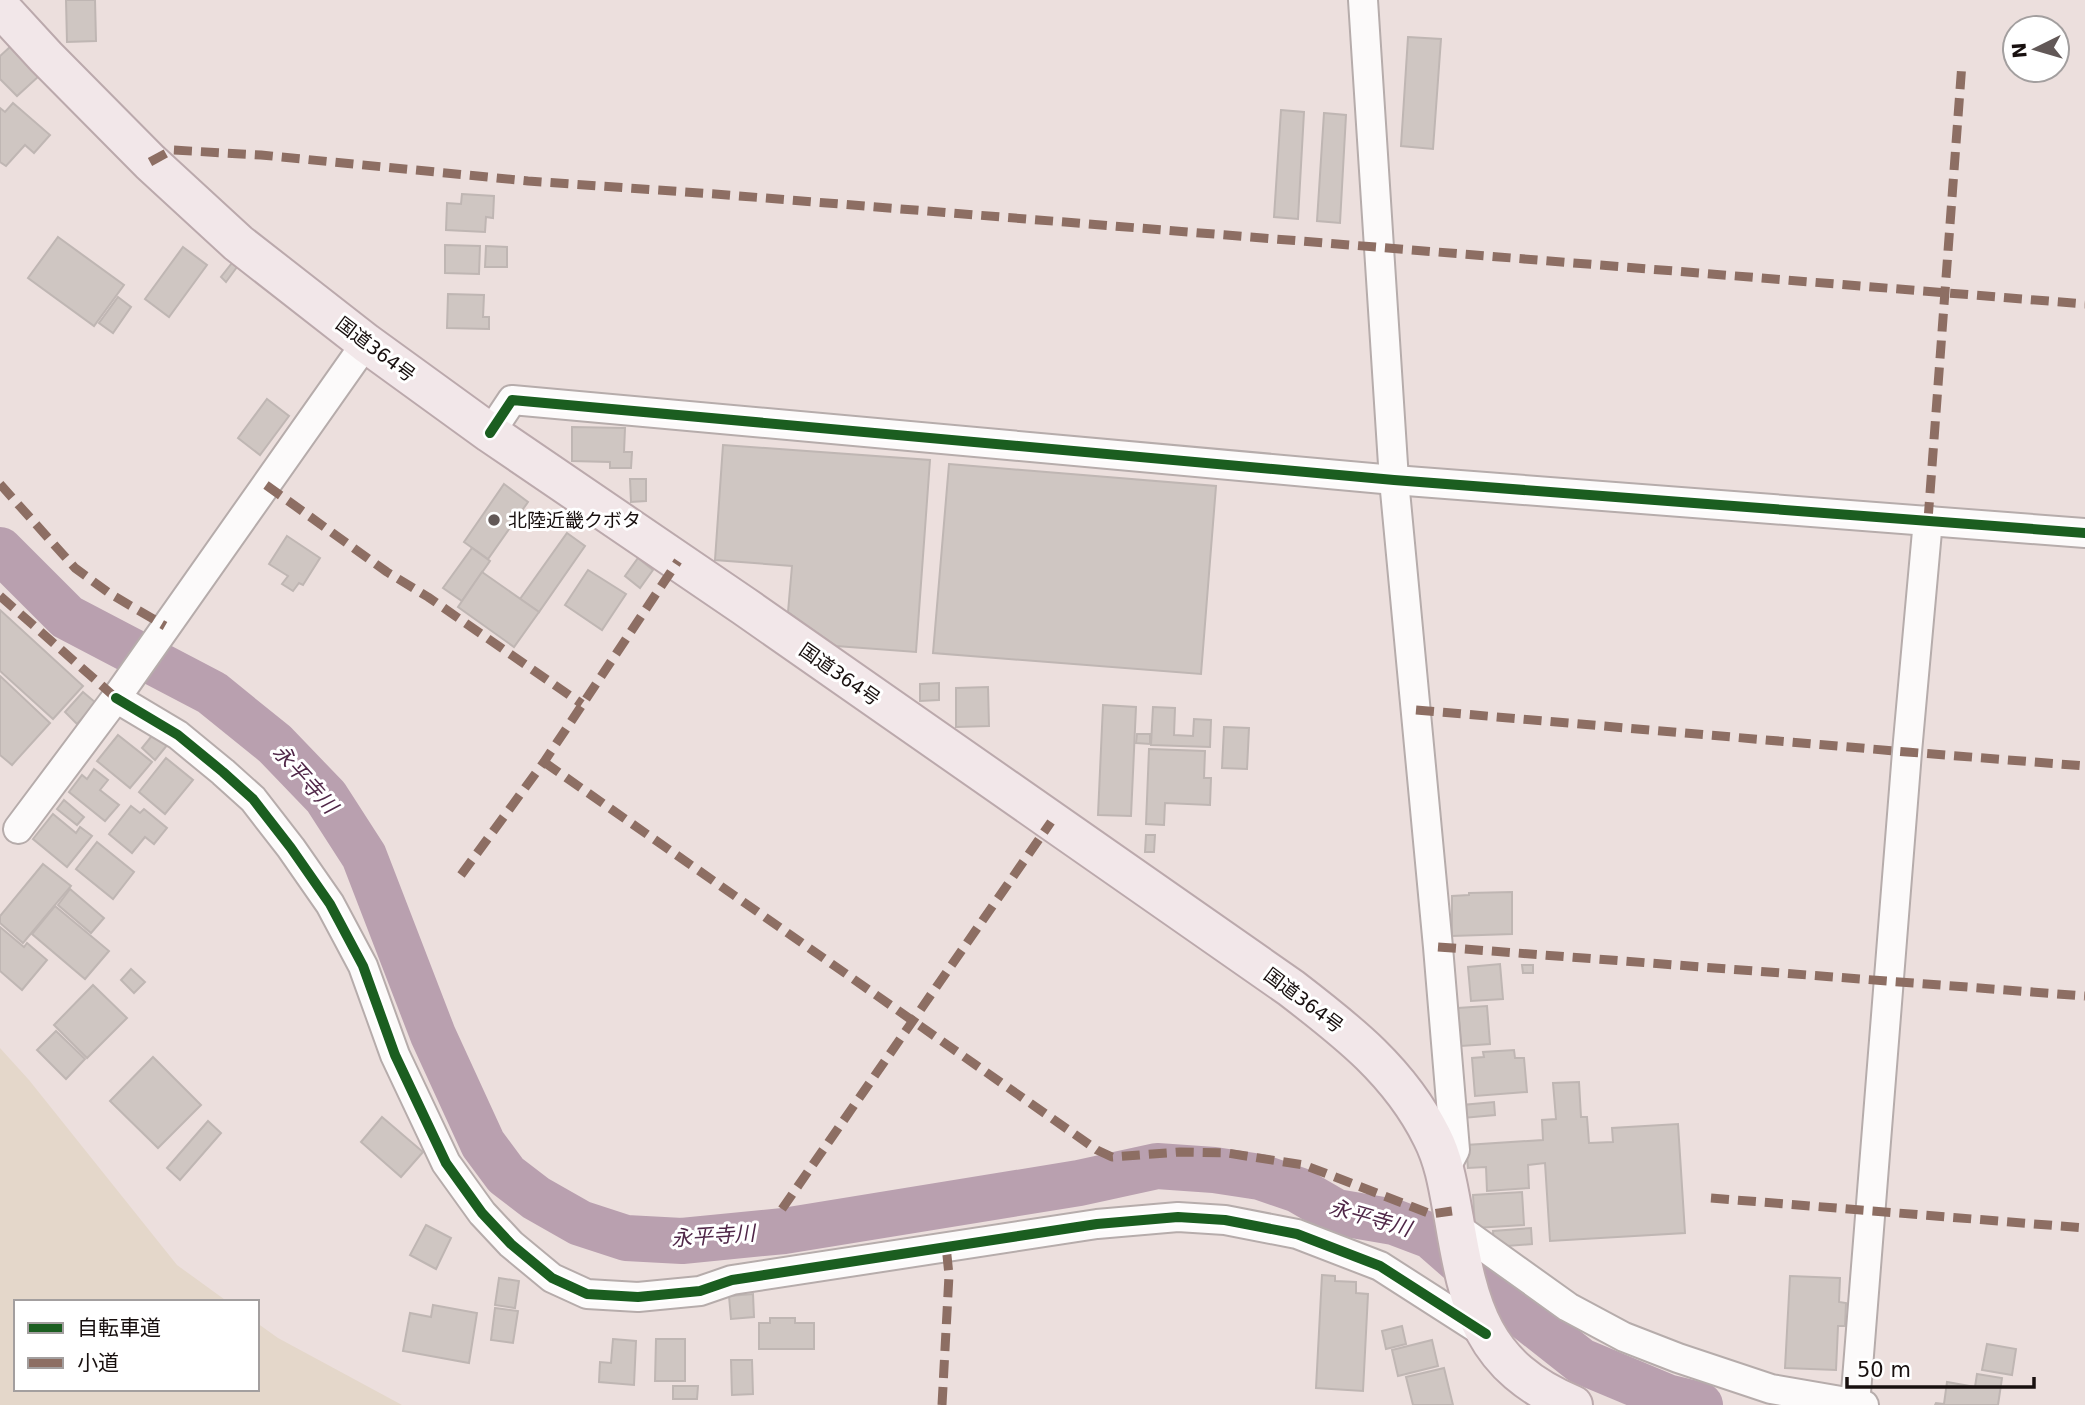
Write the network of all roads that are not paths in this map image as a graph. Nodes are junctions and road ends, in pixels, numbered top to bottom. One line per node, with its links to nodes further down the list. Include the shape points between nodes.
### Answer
1 (1363, 0): 5 (street)
2 (0, 7): 3 (highway, 国道364号, via 149,162 238,243)
3 (366, 343): 4 (highway, 国道364号); 8 (street)
4 (490, 433): 5 (street, via 512,400); 10 (highway, 国道364号, via 1338,1023 1391,1074 1413,1103 1434,1139)
5 (1394, 480): 6 (street); 10 (street, via 1455,1150)
6 (1928, 520): 7 (street); 14 (street)
7 (2085, 533)
8 (121, 690): 9 (street); 12 (street, via 253,799 291,848 330,904 363,967 395,1055 446,1163 482,1213 552,1278 587,1294 638,1297 700,1291 732,1280 983,1240 1178,1217 1225,1220 1297,1234 1380,1266)
9 (18, 829)
10 (1444, 1171): 11 (highway, 国道364号)
11 (1456, 1231): 12 (highway, 国道364号, via 1465,1279); 14 (street, via 1568,1307 1624,1337 1771,1389)
12 (1481, 1325): 13 (highway, 国道364号)
13 (1523, 1391): 15 (highway, 国道364号)
14 (1858, 1404)
15 (1573, 1405)

